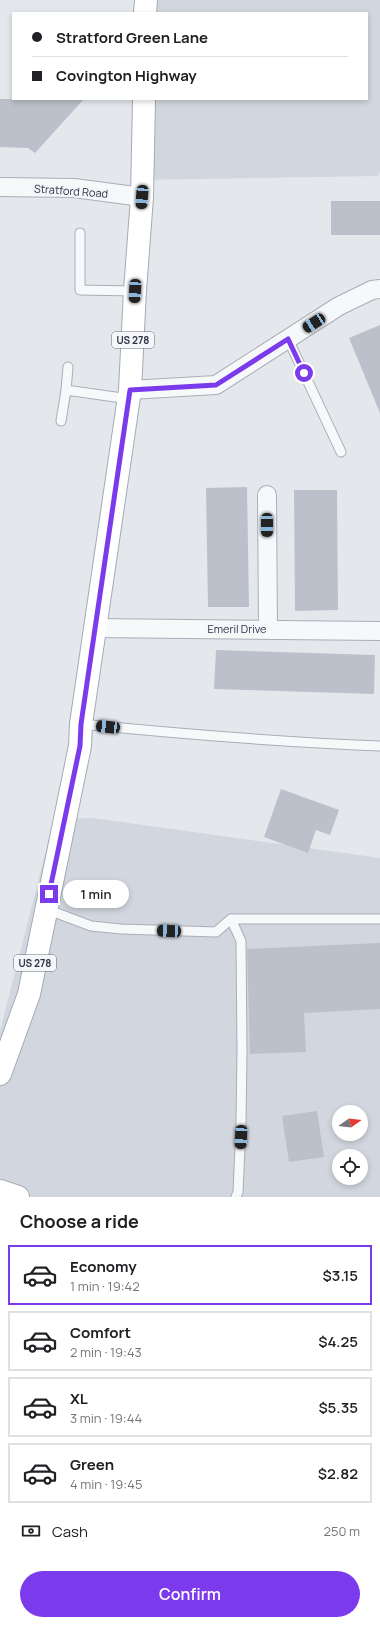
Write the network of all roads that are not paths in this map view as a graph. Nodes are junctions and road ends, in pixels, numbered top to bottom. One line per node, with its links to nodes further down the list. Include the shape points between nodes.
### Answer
1 (146, 0): 2 (main road)
2 (145, 12)
3 (144, 100): 5 (main road, US 278)
4 (0, 187): 5 (street, Stratford Road, via 74,188)
5 (142, 197): 8 (main road, US 278)
6 (80, 233): 8 (lane, via 80,290)
7 (380, 289): 9 (street, via 372,290 339,306)
8 (135, 291): 12 (main road, US 278)
9 (288, 339): 12 (street, via 216,385); 14 (lane)
10 (68, 367): 11 (lane)
11 (66, 390): 12 (lane); 13 (lane)
12 (129, 394): 16 (main road, US 278)
13 (61, 421)
14 (341, 452)
15 (267, 495): 17 (street)
16 (95, 628): 17 (street, Emeril Drive); 19 (main road, US 278)
17 (268, 629): 18 (street, Emeril Drive)
18 (380, 631)
19 (81, 724): 20 (lane, via 178,734); 21 (main road, US 278, via 80,746)
20 (380, 746)
21 (46, 910): 22 (lane, via 91,926 121,929 216,932); 24 (main road, US 278, via 29,994)
22 (231, 919): 23 (lane); 27 (lane, via 241,942 241,1124)
23 (380, 919)
24 (0, 1074)
25 (0, 1191): 26 (main road)
26 (18, 1197)
27 (236, 1197)

